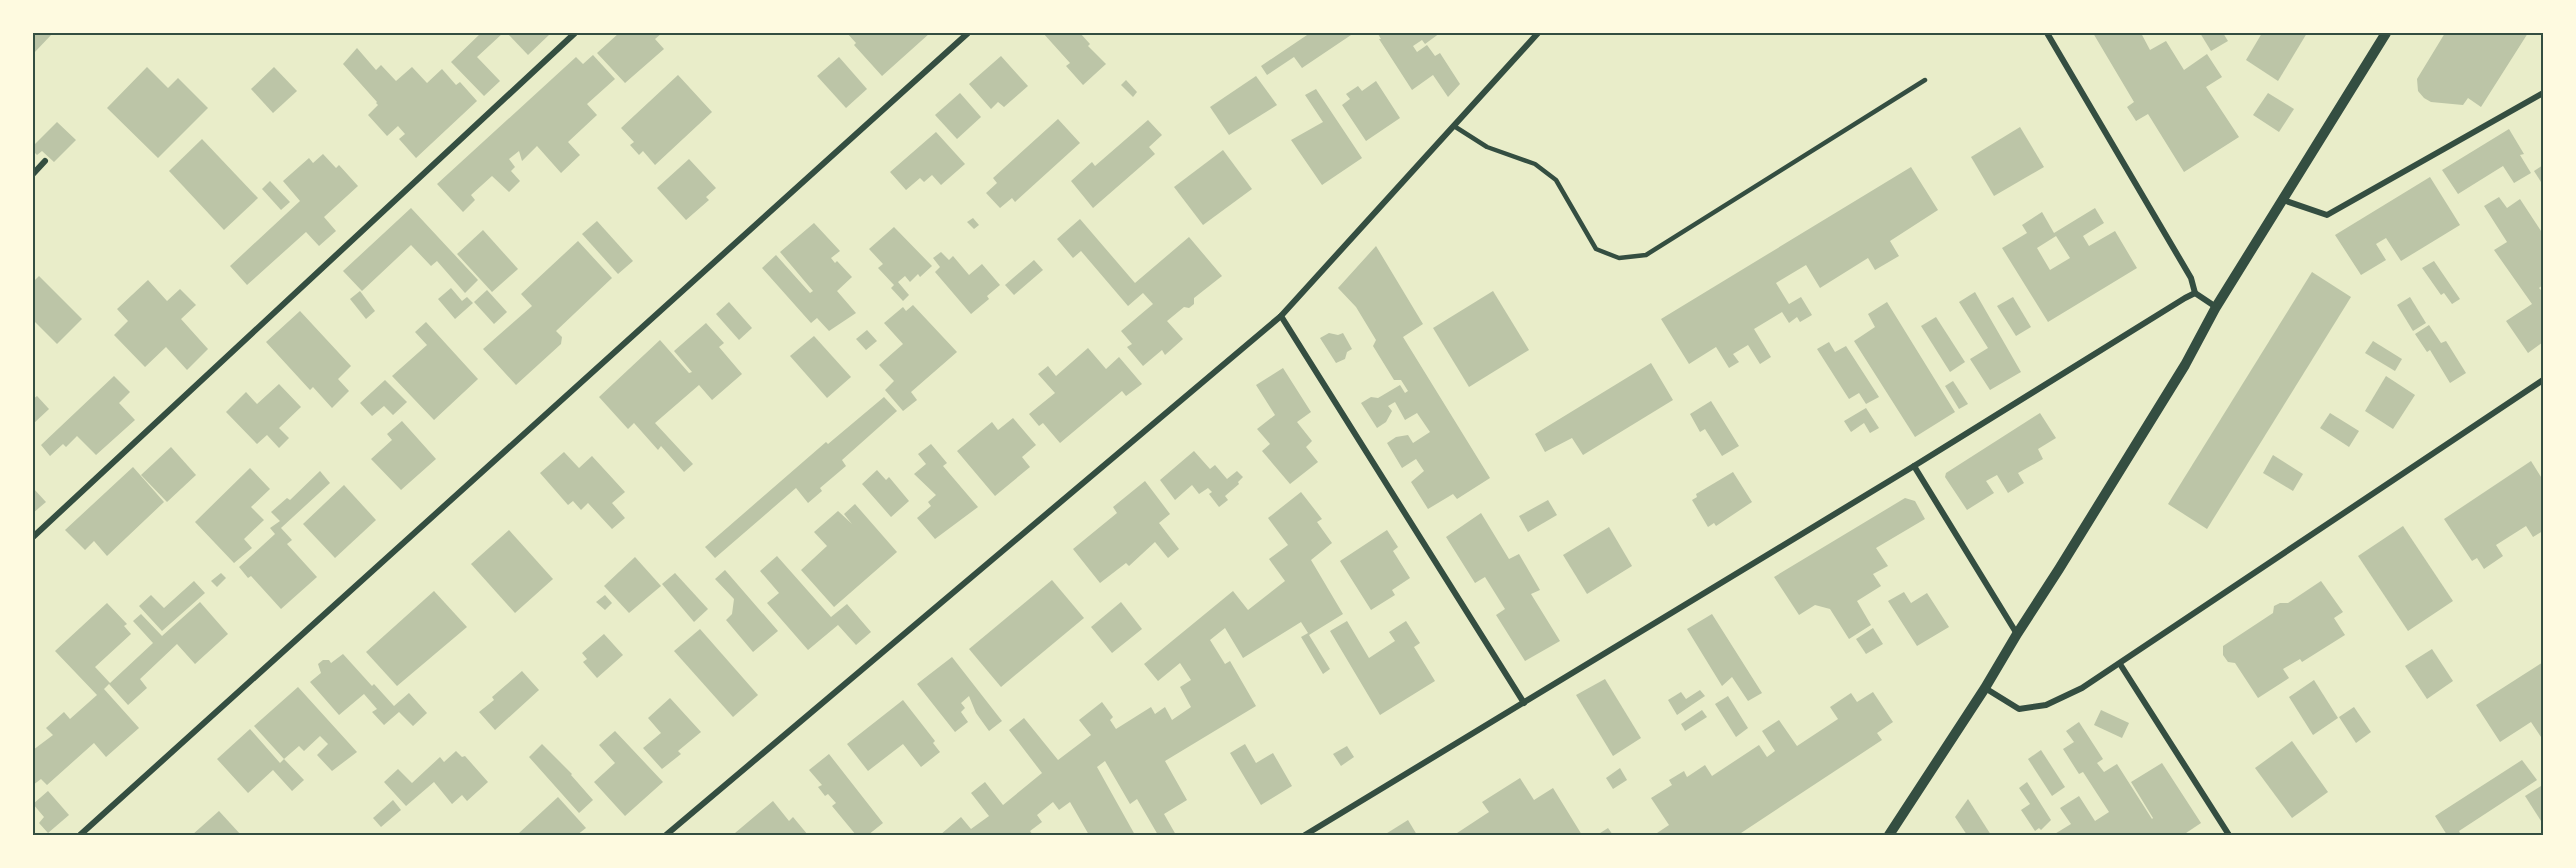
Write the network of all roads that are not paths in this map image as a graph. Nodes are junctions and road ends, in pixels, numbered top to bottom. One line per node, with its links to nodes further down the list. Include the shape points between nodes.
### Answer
1 (575, 33): 17 (street)
2 (968, 33): 22 (street)
3 (1538, 33): 8 (street)
4 (2047, 33): 12 (street, via 2191,278)
5 (2386, 33): 11 (street)
6 (1925, 80): 8 (lane, via 1646,255 1619,258 1596,249 1556,180 1534,164 1487,147)
7 (2543, 93): 11 (street, via 2327,215)
8 (1454, 126): 14 (street)
9 (45, 161): 10 (street)
10 (33, 174)
11 (2283, 200): 13 (street)
12 (2195, 293): 13 (street); 16 (street)
13 (2216, 307): 18 (street, via 2185,365)
14 (1281, 316): 21 (street); 23 (street)
15 (2543, 380): 19 (street)
16 (1914, 466): 18 (street); 21 (street)
17 (33, 537)
18 (2017, 634): 20 (street)
19 (2120, 664): 20 (street, via 2046,705 2019,709); 26 (street)
20 (1985, 688): 25 (street)
21 (1524, 703): 24 (street)
22 (80, 835)
23 (666, 835)
24 (1305, 835)
25 (1889, 835)
26 (2229, 835)

